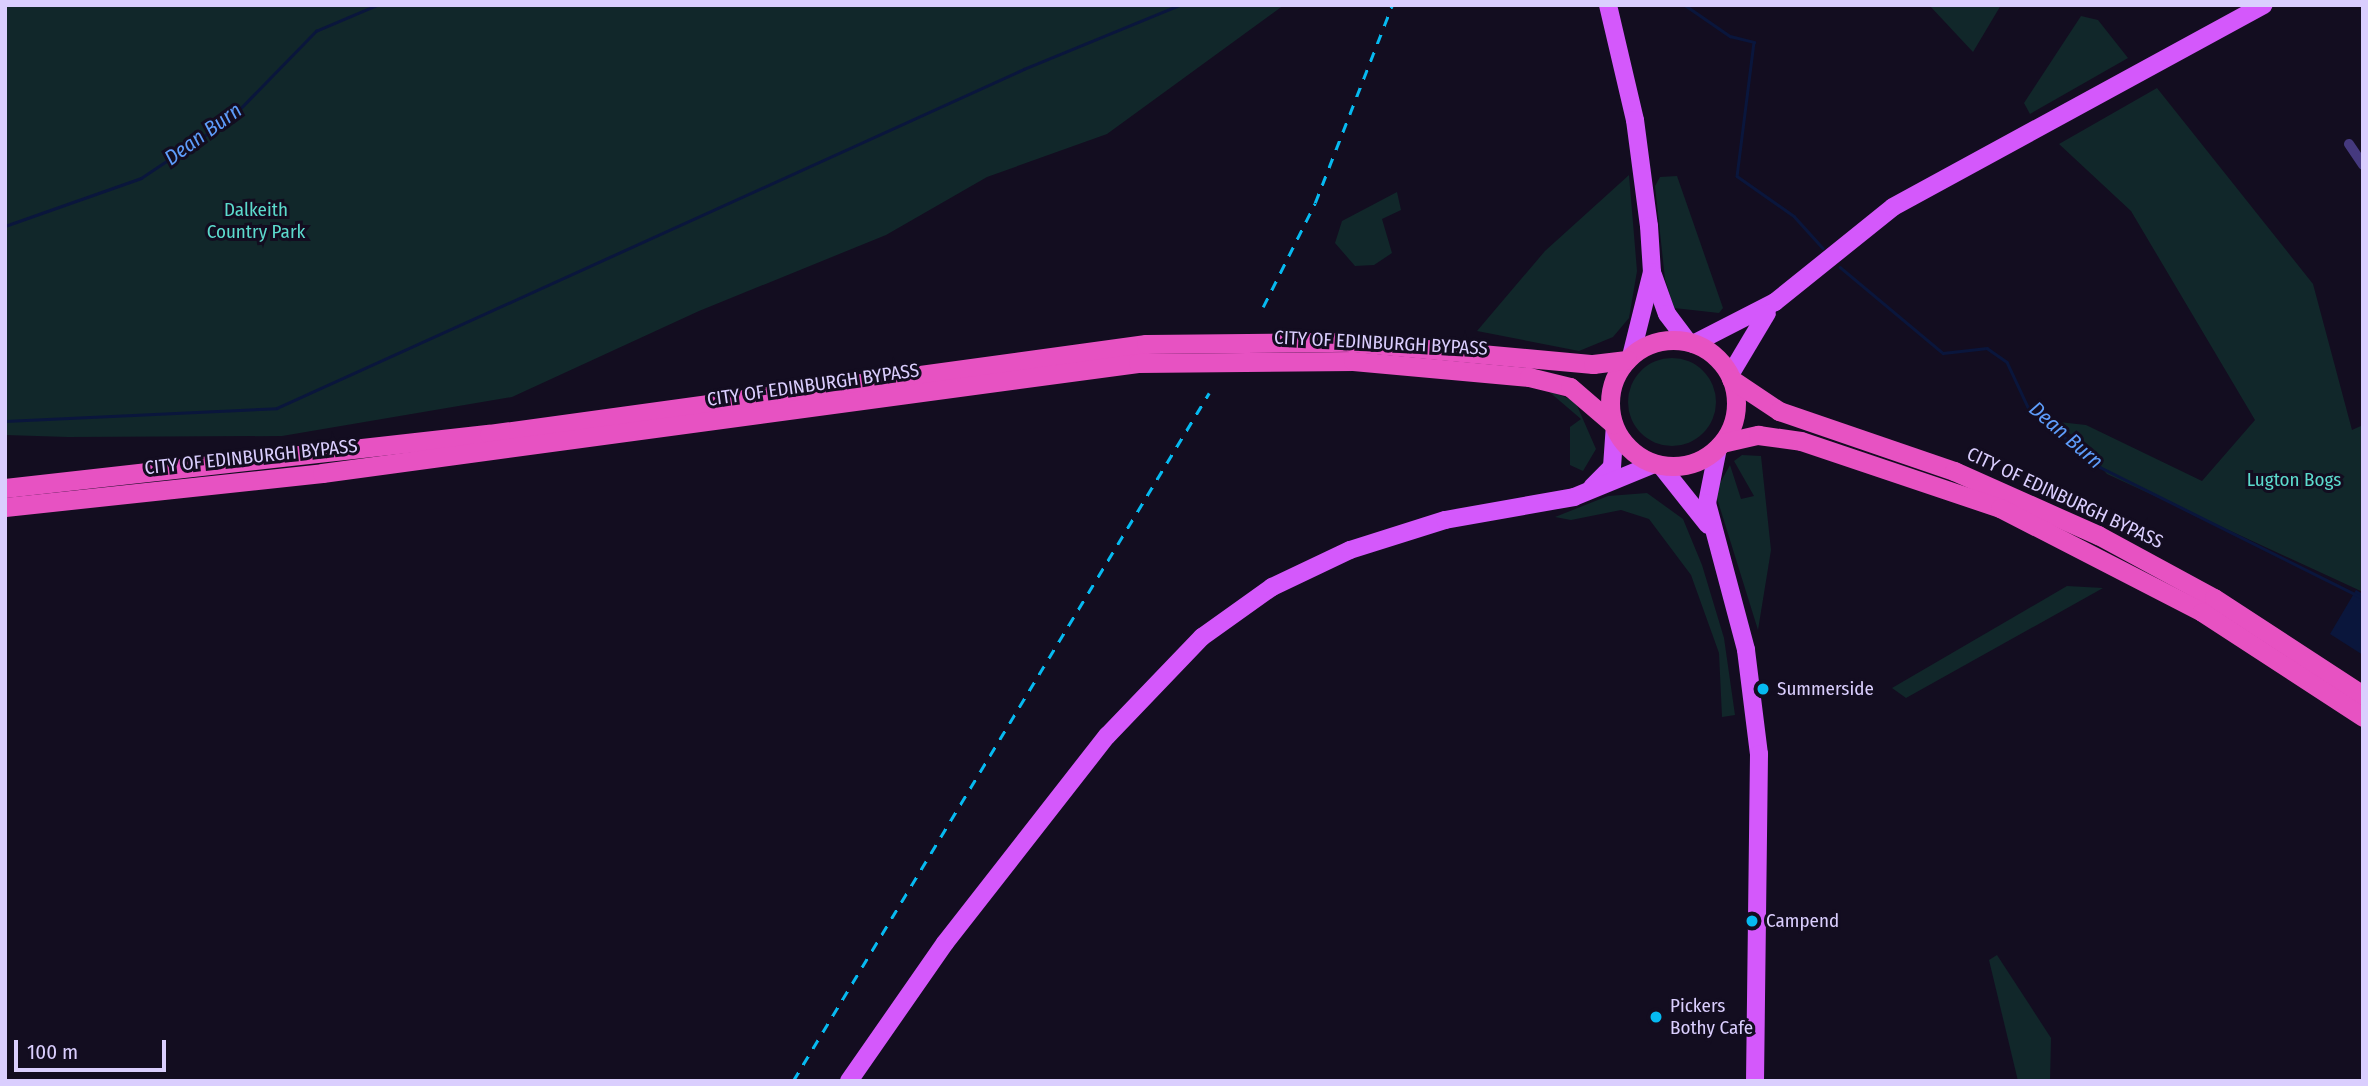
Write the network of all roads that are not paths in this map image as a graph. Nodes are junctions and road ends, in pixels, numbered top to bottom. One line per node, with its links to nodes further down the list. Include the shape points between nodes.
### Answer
1 (1608, 5): 5 (main road, via 1635,120)
2 (2264, 5): 6 (main road, via 1893,207)
3 (2349, 144): 4 (street)
4 (2363, 165)
5 (1652, 272): 7 (main road, via 1667,314); 8 (main road)
6 (1775, 302): 7 (main road); 9 (main road, via 1741,347)
7 (1691, 343): 8 (highway, via 1661,341); 9 (highway)
8 (1629, 358): 10 (highway, via 1610,397); 13 (highway, CITY OF EDINBURGH BYPASS, via 1593,364 1350,342 1146,344 489,434)
9 (1730, 377): 11 (highway, via 1736,412); 17 (highway, CITY OF EDINBURGH BYPASS, via 1779,411 1954,471 2098,535 2214,598)
10 (1614, 426): 12 (highway, via 1632,452); 14 (main road, via 1612,467); 15 (highway, CITY OF EDINBURGH BYPASS, via 1570,387 1529,377 1353,360 1151,363 322,473)
11 (1720, 445): 12 (highway, via 1697,462); 16 (main road, via 1707,492); 18 (highway, CITY OF EDINBURGH BYPASS, via 1758,435 1801,441 2000,509 2203,612)
12 (1657, 465): 14 (main road); 16 (main road)
13 (5, 488)
14 (1584, 493): 19 (main road, via 1435,523 1350,550 1272,587 1202,637 1090,757 945,943)
15 (5, 507)
16 (1714, 533): 20 (main road, via 1746,650 1759,754)
17 (2363, 695)
18 (2363, 717)
19 (849, 1081)
20 (1755, 1081)

